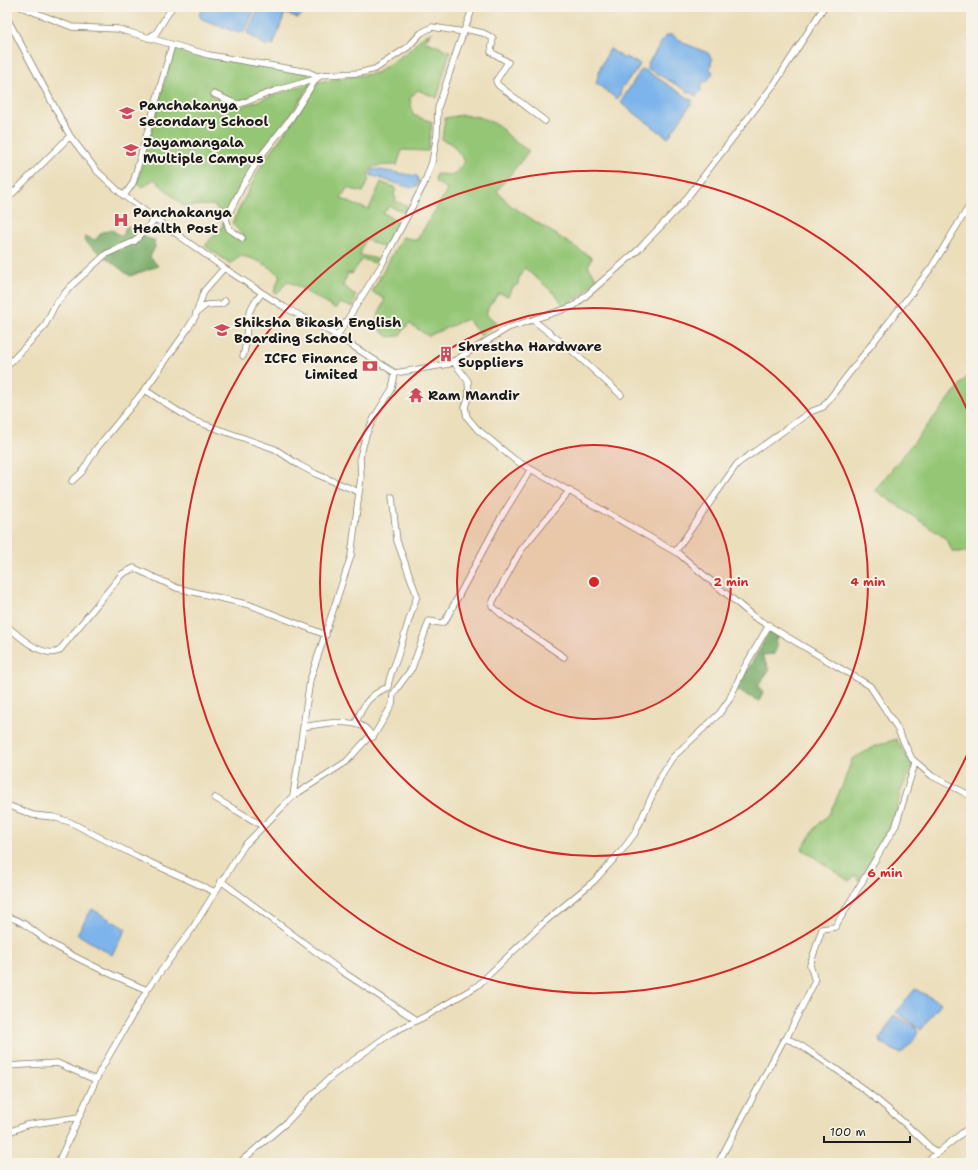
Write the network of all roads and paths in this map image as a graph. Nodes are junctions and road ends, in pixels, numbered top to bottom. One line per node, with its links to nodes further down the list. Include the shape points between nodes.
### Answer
1 (20, 7): 8 (street, via 72,27 118,29)
2 (172, 7): 8 (street, via 156,33)
3 (466, 7): 5 (street)
4 (824, 7): 23 (street, via 775,83 683,203 637,251 574,306)
5 (473, 8): 7 (street)
6 (7, 18): 13 (street)
7 (464, 30): 10 (street, via 432,27 375,70); 12 (street, via 483,33 493,38 492,52 508,62 496,81 498,85); 24 (street, via 438,108 434,149 424,184 381,266)
8 (148, 38): 9 (street)
9 (172, 45): 10 (street, via 209,55 308,72); 14 (street, via 133,183)
10 (318, 78): 11 (street, via 240,104); 18 (street, via 260,157 226,219 229,229)
11 (214, 94)
12 (544, 121)
13 (70, 136): 14 (street, via 97,171); 15 (street)
14 (124, 196): 17 (street)
15 (7, 200)
16 (971, 203): 36 (street, via 931,268 823,408 810,412 737,464)
17 (156, 218): 19 (street); 27 (street, via 135,241 106,254 74,283 55,305 44,327)
18 (242, 238)
19 (224, 268): 20 (street); 22 (street, via 204,291)
20 (262, 293): 24 (street); 25 (street, via 251,307 247,318 247,343)
21 (224, 301): 22 (street, via 222,304 206,305)
22 (196, 314): 29 (street, via 188,330)
23 (533, 320): 26 (street, via 508,328); 30 (street)
24 (337, 336): 28 (street)
25 (243, 356)
26 (453, 361): 28 (street, via 449,364); 31 (street, via 468,381 469,395 465,407 467,418 515,460)
27 (7, 366)
28 (395, 373): 34 (street, via 392,389 366,435 360,456)
29 (145, 390): 32 (street, via 96,449 82,472); 34 (street, via 192,420 275,449 310,471)
30 (621, 395)
31 (531, 469): 33 (street); 43 (street, via 445,621 429,621 412,668 393,694 392,705)
32 (72, 481)
33 (570, 490): 36 (street); 40 (street, via 521,550 492,606)
34 (360, 492): 39 (street, via 351,556)
35 (392, 497): 41 (street, via 397,541 418,596 403,633 388,687 366,701)
36 (675, 552): 37 (street, via 754,617)
37 (769, 625): 44 (street, via 870,686 896,726); 54 (street, via 729,700 719,714 672,758 659,779 635,832 594,881 542,924 477,986)
38 (7, 626): 39 (street, via 43,651 52,654 59,651 122,574 134,568 177,588 250,605)
39 (326, 635): 42 (street, via 310,680)
40 (564, 657)
41 (355, 724): 42 (street); 43 (street, via 364,726)
42 (303, 727): 45 (street)
43 (373, 737): 45 (street, via 368,738 346,762)
44 (915, 763): 46 (street, via 932,776); 55 (street, via 896,825 835,927 822,929 810,965 815,981)
45 (293, 796): 49 (street)
46 (971, 796)
47 (215, 798): 49 (street)
48 (7, 805): 51 (street, via 33,815 70,822)
49 (263, 826): 50 (street, via 244,846)
50 (221, 881): 51 (street); 54 (street, via 337,967)
51 (215, 892): 53 (street, via 192,929)
52 (7, 917): 53 (street, via 13,918 50,943 104,972)
53 (146, 990): 57 (street)
54 (416, 1020): 63 (street, via 386,1037 333,1075 286,1123)
55 (786, 1039): 61 (street, via 803,1047 856,1082); 64 (street)
56 (7, 1066): 57 (street, via 57,1064)
57 (96, 1080): 58 (street)
58 (79, 1116): 60 (street, via 26,1125); 62 (street)
59 (971, 1126): 61 (street)
60 (7, 1134)
61 (936, 1153): 65 (street)
62 (58, 1163)
63 (240, 1163)
64 (718, 1163)
65 (925, 1163)

